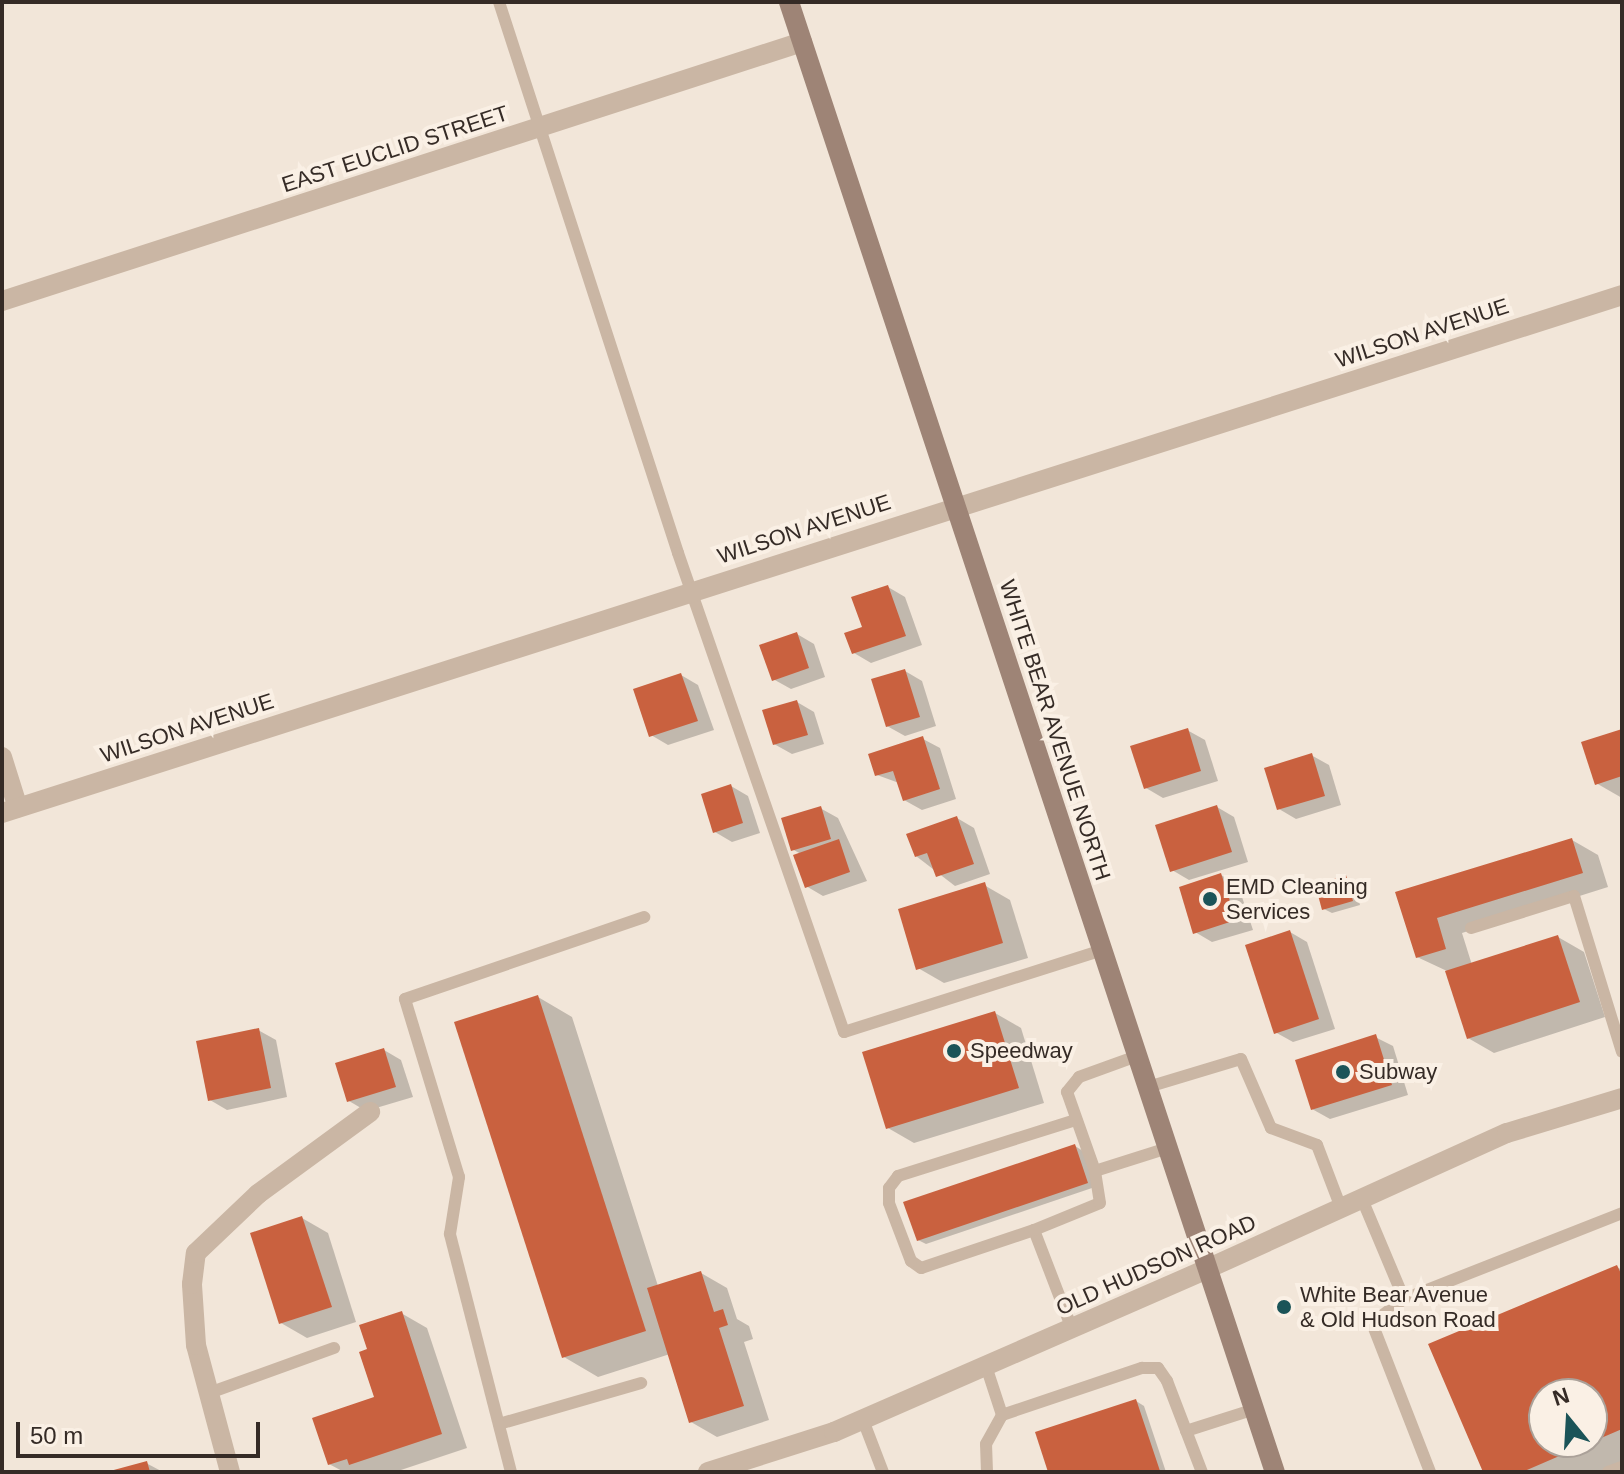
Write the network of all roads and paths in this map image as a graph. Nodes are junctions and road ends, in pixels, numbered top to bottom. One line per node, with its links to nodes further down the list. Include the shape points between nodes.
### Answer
1 (499, 2): 4 (lane)
2 (789, 2): 3 (main road, WHITE BEAR AVENUE NORTH)
3 (802, 42): 4 (street, EAST EUCLID STREET); 7 (main road, WHITE BEAR AVENUE NORTH)
4 (540, 127): 6 (street, EAST EUCLID STREET); 8 (lane)
5 (1622, 295): 7 (street, WILSON AVENUE)
6 (2, 301)
7 (955, 506): 8 (street, WILSON AVENUE); 13 (main road, WHITE BEAR AVENUE NORTH)
8 (694, 590): 10 (street, WILSON AVENUE); 13 (lane, via 844,1032)
9 (2, 757): 10 (street)
10 (10, 810)
11 (644, 917): 36 (lane, via 405,999 459,1177 450,1234)
12 (1471, 928): 14 (lane, via 1574,896)
13 (1103, 950): 15 (main road, WHITE BEAR AVENUE NORTH)
14 (1622, 1052)
15 (1137, 1056): 16 (main road, WHITE BEAR AVENUE NORTH); 19 (lane, via 1070,1083 1067,1092)
16 (1148, 1087): 20 (main road, WHITE BEAR AVENUE NORTH); 23 (lane, via 1241,1059 1271,1128 1317,1145)
17 (1622, 1098): 22 (street, OLD HUDSON ROAD, via 1507,1133)
18 (370, 1112): 32 (street, via 258,1194 196,1253 196,1345)
19 (1076, 1120): 21 (lane); 25 (lane, via 898,1176 889,1188 911,1261 921,1268)
20 (1168, 1148): 21 (lane); 26 (main road, WHITE BEAR AVENUE NORTH)
21 (1095, 1171): 25 (lane, via 1102,1196 1096,1209)
22 (1362, 1199): 23 (street, OLD HUDSON ROAD); 27 (lane)
23 (1341, 1208): 26 (street, OLD HUDSON ROAD)
24 (1622, 1213): 27 (lane)
25 (1034, 1230): 28 (lane)
26 (1209, 1268): 28 (street, OLD HUDSON ROAD); 33 (main road, WHITE BEAR AVENUE NORTH)
27 (1404, 1299): 46 (lane, via 1372,1323)
28 (1072, 1329): 30 (street, OLD HUDSON ROAD)
29 (334, 1348): 32 (lane)
30 (986, 1366): 34 (lane); 35 (street, OLD HUDSON ROAD)
31 (641, 1383): 36 (lane)
32 (209, 1393): 39 (street)
33 (1255, 1409): 37 (lane); 45 (main road, WHITE BEAR AVENUE NORTH)
34 (1002, 1415): 37 (lane, via 1142,1368 1158,1368); 43 (lane, via 986,1444)
35 (863, 1420): 41 (street, OLD HUDSON ROAD); 42 (lane)
36 (499, 1424): 40 (lane)
37 (1186, 1431): 44 (lane)
38 (1622, 1467): 47 (lane)
39 (230, 1472)
40 (511, 1472)
41 (708, 1472)
42 (883, 1472)
43 (987, 1472)
44 (1201, 1472)
45 (1275, 1472)
46 (1430, 1472)
47 (1608, 1472)

